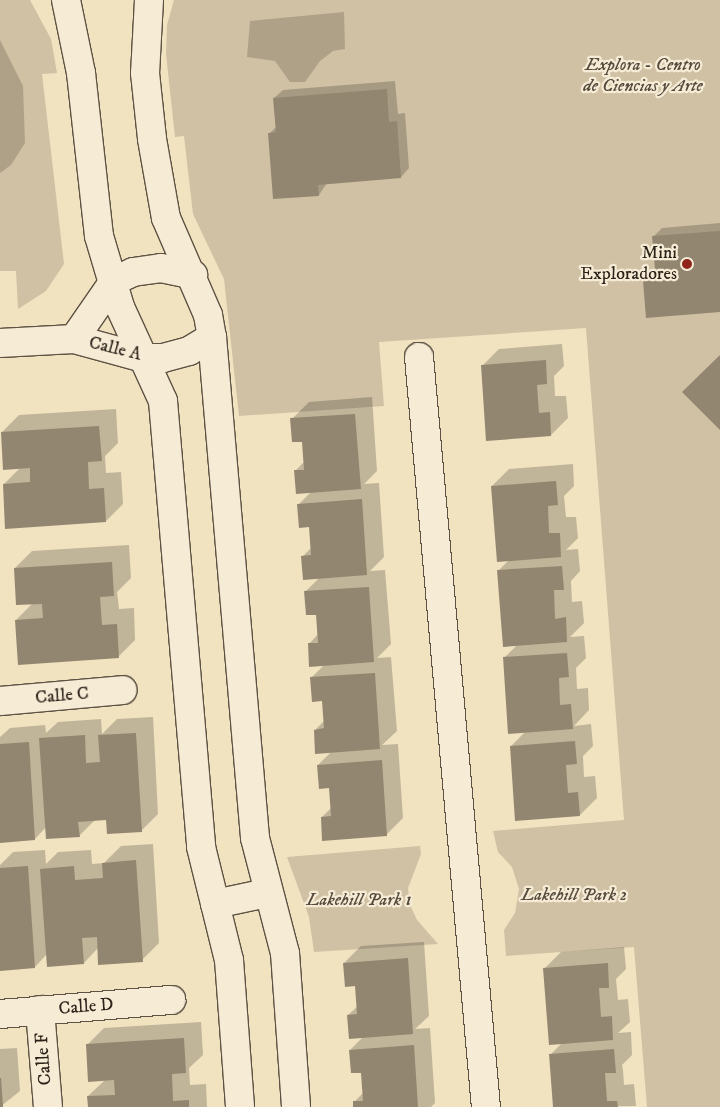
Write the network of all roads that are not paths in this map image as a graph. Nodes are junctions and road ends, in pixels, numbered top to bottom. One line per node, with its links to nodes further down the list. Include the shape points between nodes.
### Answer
1 (66, 0): 4 (street, via 82,74 100,236)
2 (149, 0): 3 (street, via 145,73 152,138 166,218)
3 (193, 275): 4 (street, via 161,268 133,272); 5 (street, via 208,315)
4 (114, 281): 6 (street, Calle A); 9 (street, via 130,333)
5 (212, 337): 9 (street, Calle A, via 189,351 163,358); 12 (street, via 254,838)
6 (74, 338): 7 (street, Calle A); 9 (street, Calle A)
7 (0, 343)
8 (419, 357): 20 (street)
9 (144, 358): 13 (street, via 163,401 201,848)
10 (123, 690): 11 (street, Calle C)
11 (0, 701)
12 (267, 893): 13 (street); 19 (street, via 285,953)
13 (215, 904): 18 (street, via 229,960)
14 (171, 1000): 15 (street, Calle D)
15 (40, 1010): 16 (street, Calle D); 17 (street, Calle F)
16 (0, 1014)
17 (48, 1107)
18 (240, 1107)
19 (296, 1107)
20 (486, 1107)

